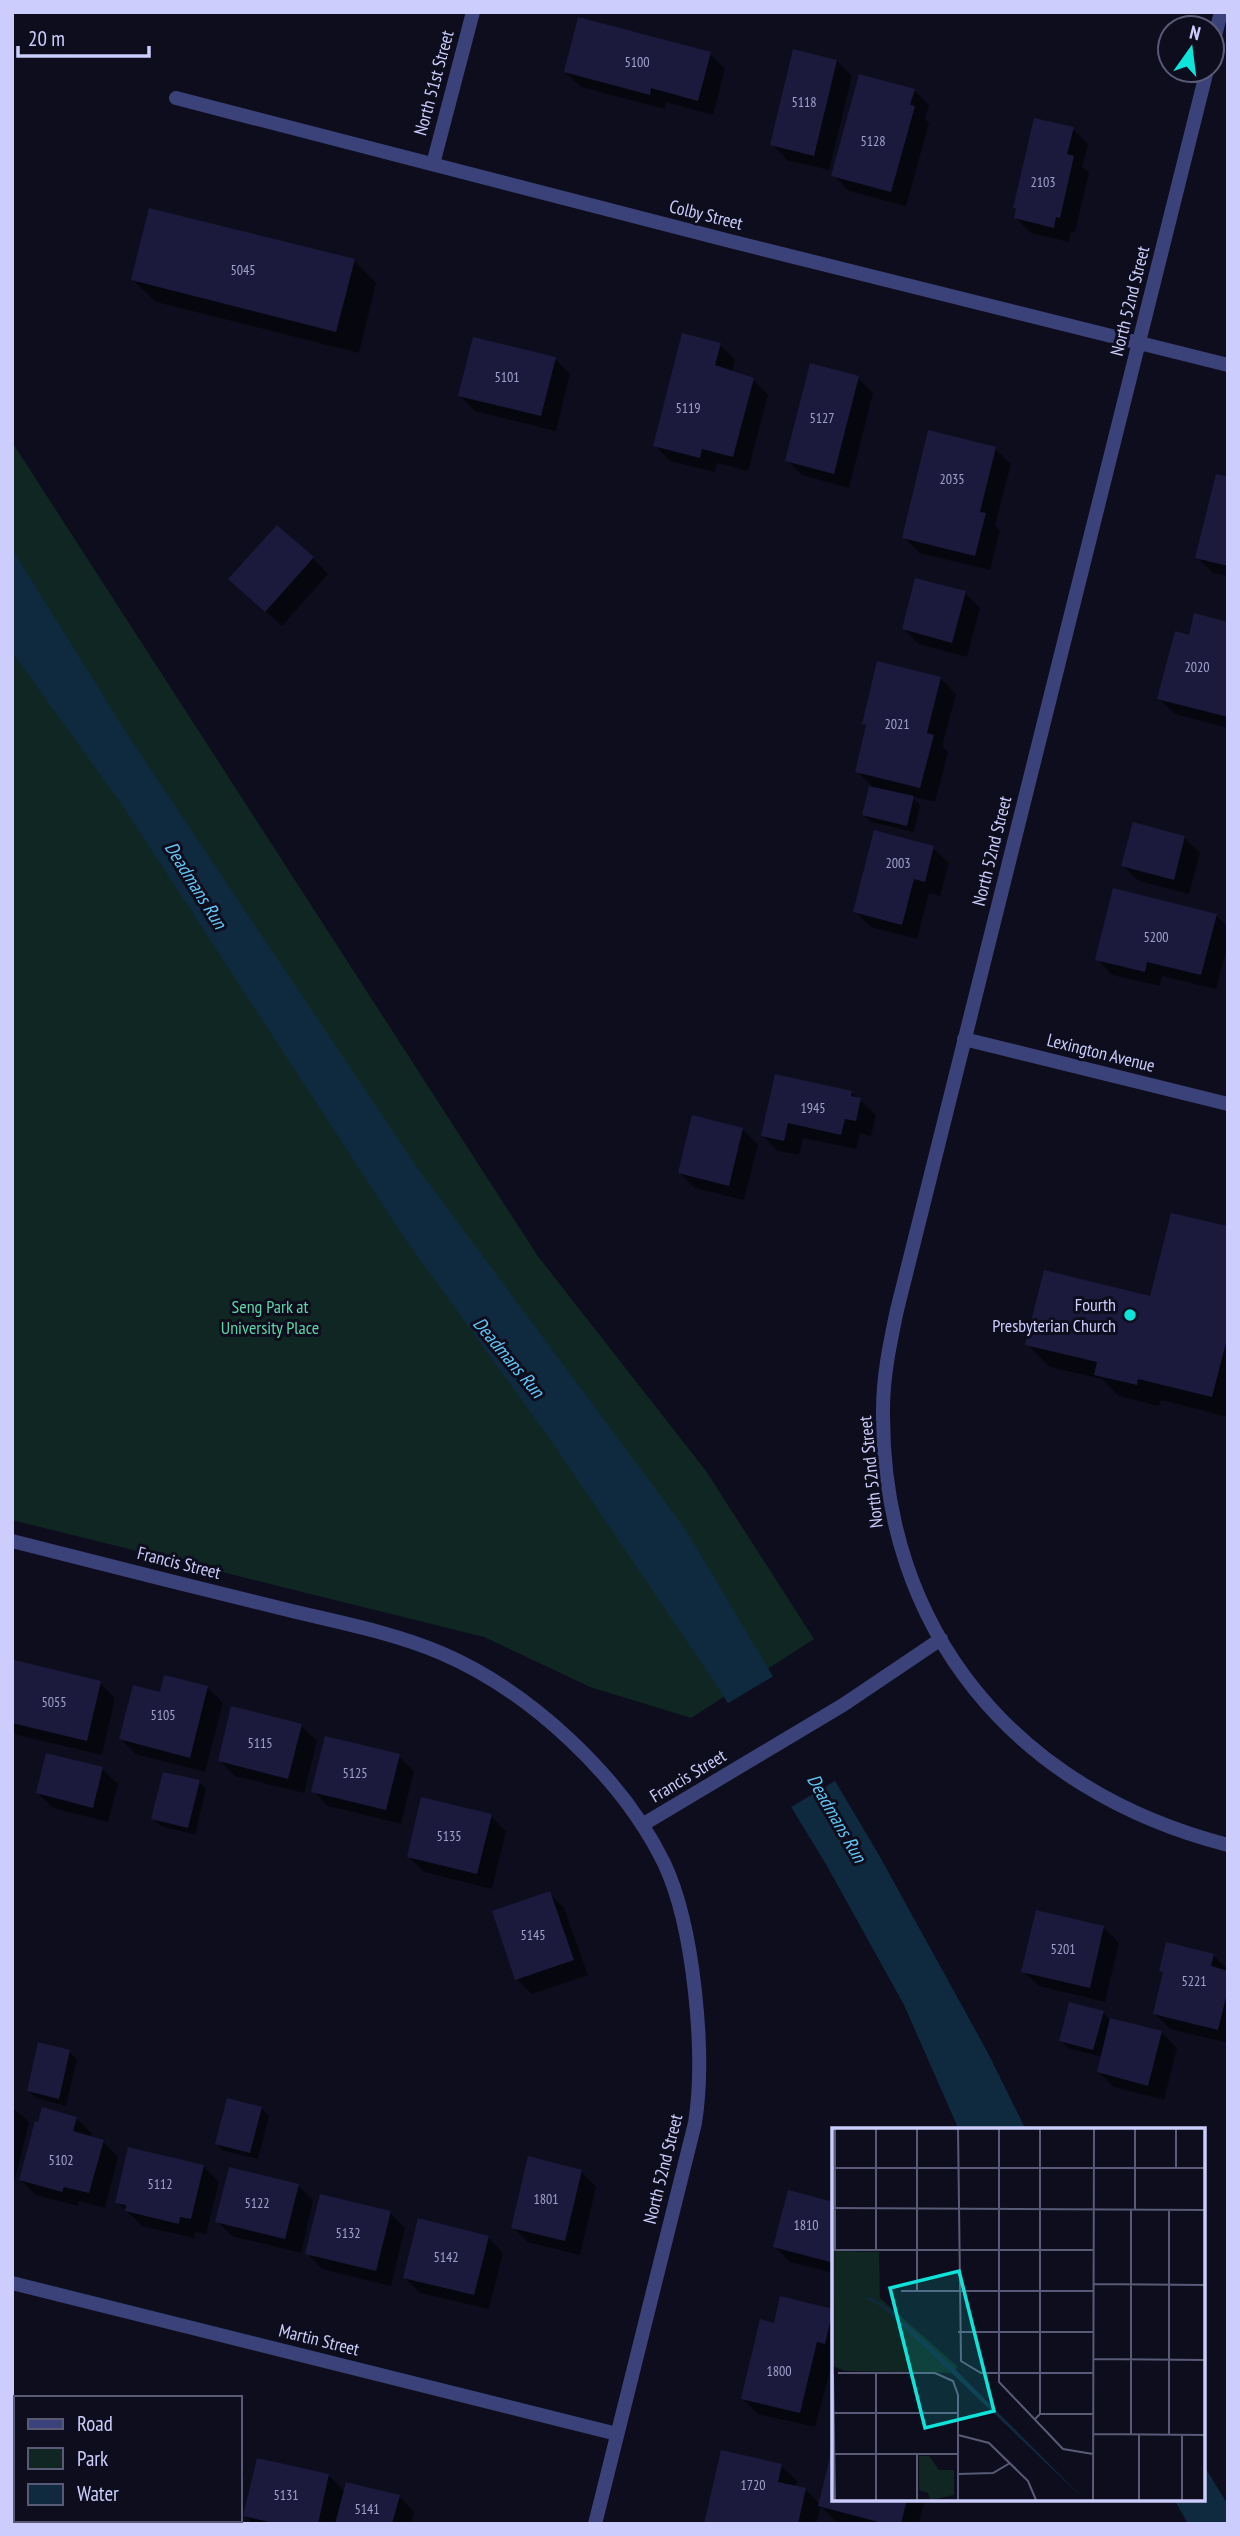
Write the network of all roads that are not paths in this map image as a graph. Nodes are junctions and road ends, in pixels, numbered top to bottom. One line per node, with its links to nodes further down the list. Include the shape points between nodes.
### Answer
1 (472, 12): 4 (street, North 51st Street)
2 (1204, 84): 5 (street, North 52nd Street)
3 (176, 98): 4 (street, Colby Street)
4 (433, 164): 5 (street, Colby Street)
5 (1139, 343): 6 (street, Colby Street); 7 (street, North 52nd Street)
6 (1228, 365)
7 (964, 1039): 8 (street, Lexington Avenue); 10 (street, North 52nd Street, via 897,1310 883,1408 888,1484 900,1549)
8 (1228, 1104)
9 (12, 1541): 11 (street, Francis Street, via 440,1653 506,1689 556,1730 602,1772)
10 (941, 1639): 11 (street, Francis Street, via 843,1705); 12 (street, via 993,1711 1040,1756 1146,1820)
11 (642, 1825): 14 (street, North 52nd Street, via 665,1866 678,1909 693,1985 701,2064 695,2123)
12 (1228, 1845)
13 (12, 2283): 14 (street, Martin Street)
14 (617, 2434): 15 (street, North 52nd Street)
15 (595, 2524)

